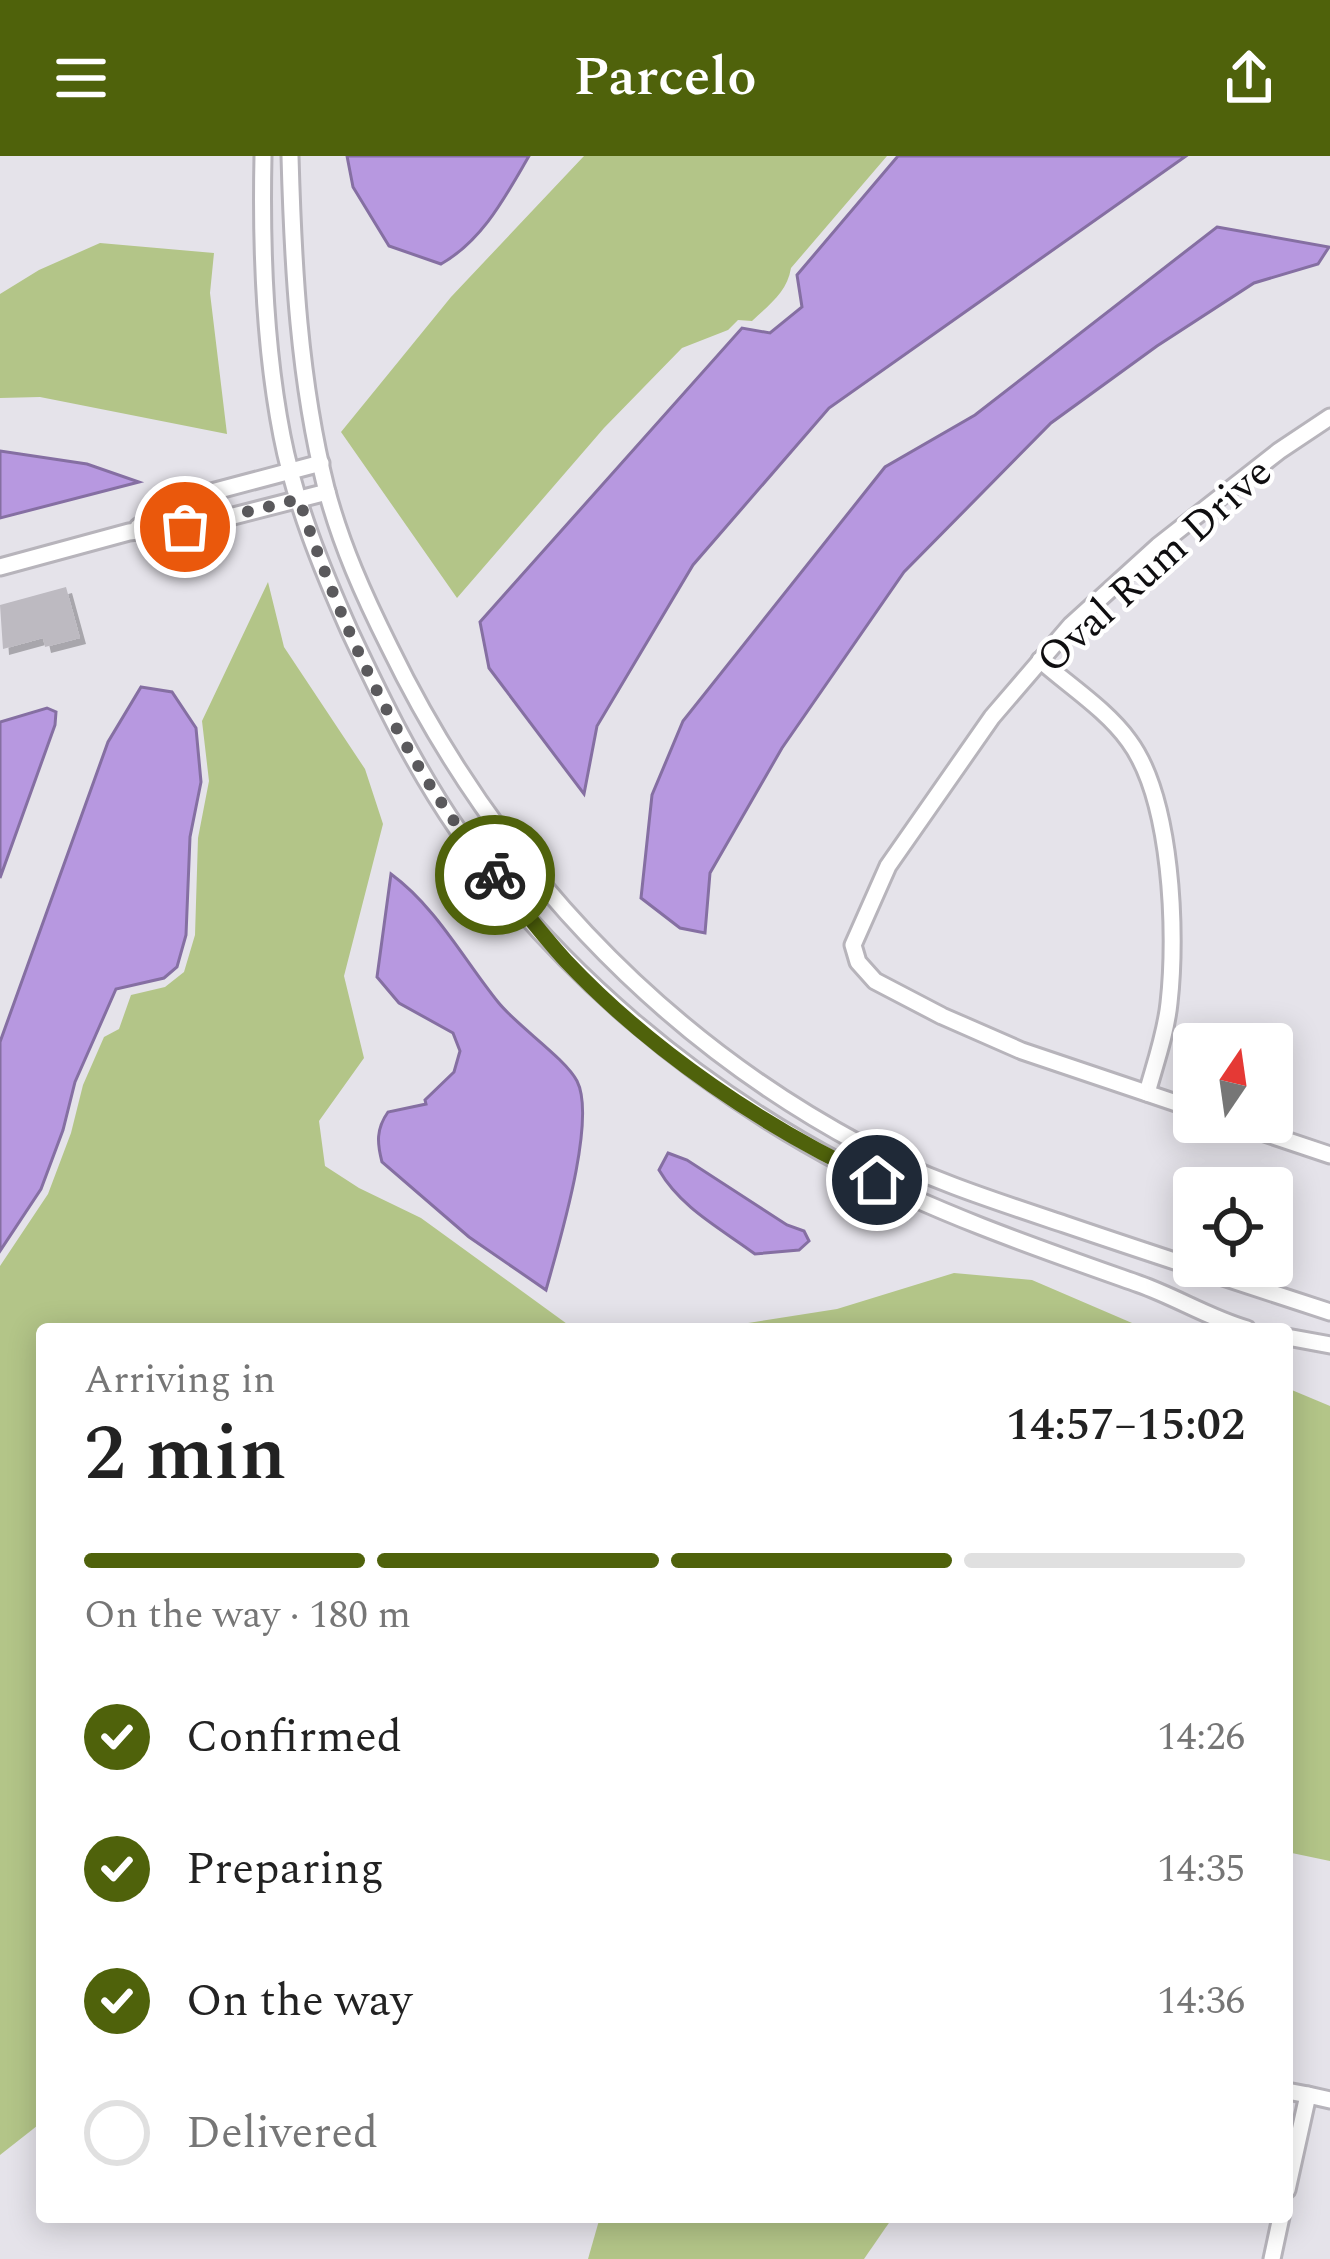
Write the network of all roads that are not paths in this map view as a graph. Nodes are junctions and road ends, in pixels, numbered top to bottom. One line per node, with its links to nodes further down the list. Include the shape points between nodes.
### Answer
1 (262, 156): 5 (street, via 268,338)
2 (290, 156): 4 (street, via 308,399)
3 (1330, 417): 10 (street, Oval Rum Drive, via 1158,546)
4 (321, 463): 5 (street); 6 (street)
5 (291, 470): 7 (street); 8 (street, via 189,498)
6 (327, 492): 7 (street); 15 (street, via 351,568 418,705 486,814 583,935 664,1009 770,1091 898,1162)
7 (299, 499): 8 (street, via 202,524); 16 (street, via 388,714 459,831 567,962 640,1029 845,1165)
8 (129, 532): 9 (street)
9 (0, 567)
10 (1040, 660): 11 (street, via 1127,738 1147,770 1174,939 1169,1006); 11 (street, Oval Rum Drive, via 889,866 853,945 875,981 942,1016)
11 (1147, 1093): 12 (street, Oval Rum Drive)
12 (1173, 1102)
13 (1293, 1143): 14 (street)
14 (1330, 1155)
15 (1330, 1312)
16 (1226, 1323)
17 (1293, 1338): 18 (street)
18 (1330, 1345)
19 (1293, 2092): 20 (street)
20 (1308, 2096): 21 (street); 22 (street)
21 (1330, 2100)
22 (1293, 2163)
23 (1280, 2223): 24 (street)
24 (1272, 2259)

